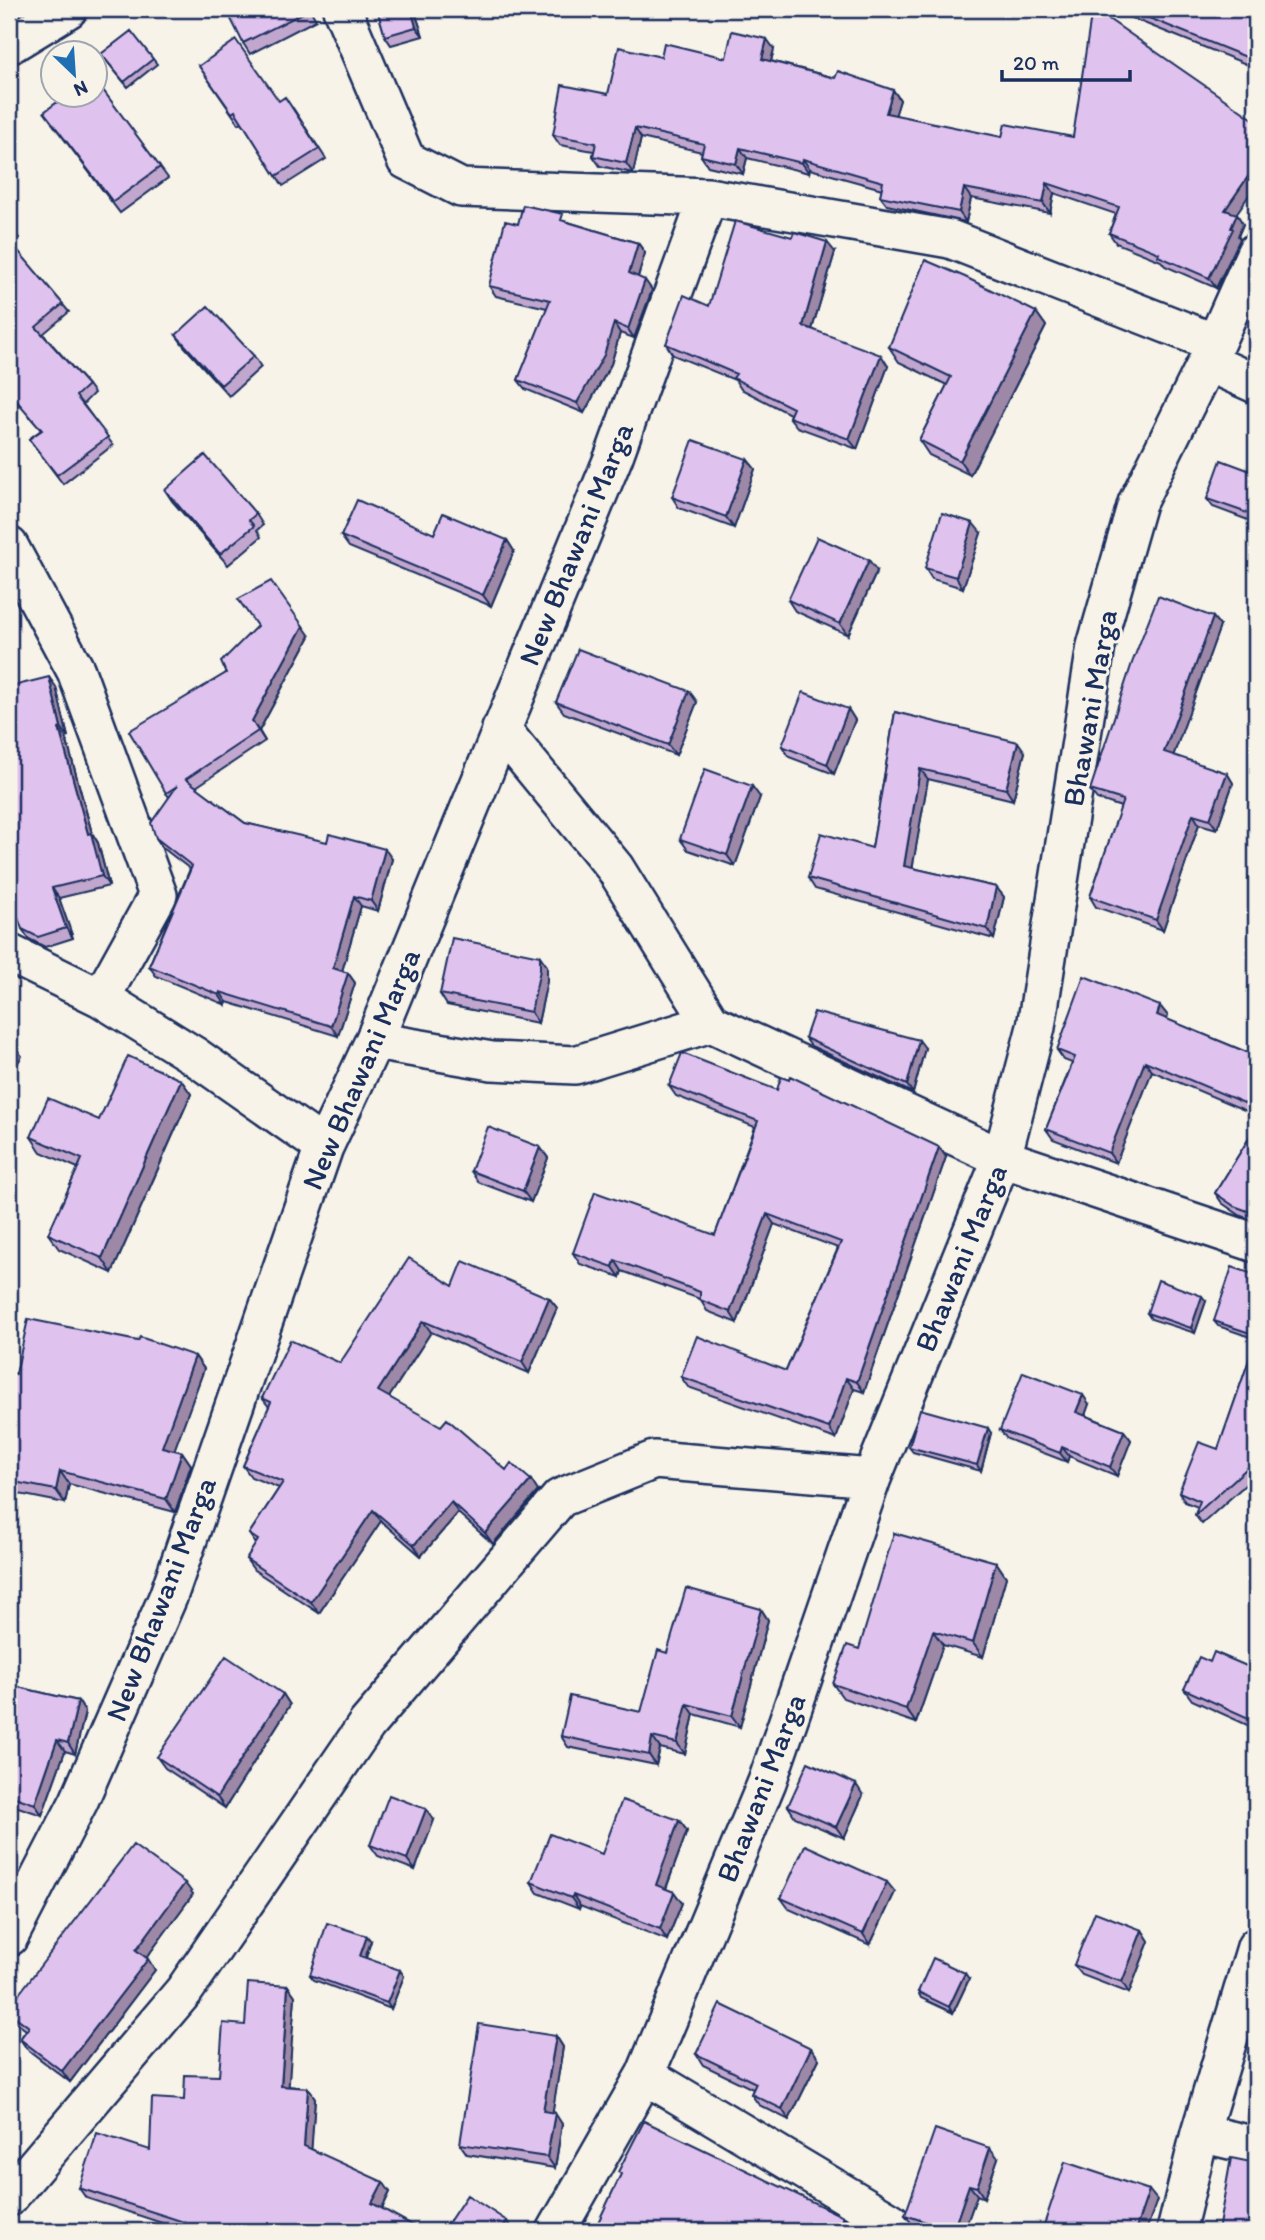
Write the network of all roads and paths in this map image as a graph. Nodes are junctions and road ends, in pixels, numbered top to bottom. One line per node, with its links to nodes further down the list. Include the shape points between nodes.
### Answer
1 (68, 9): 3 (street)
2 (342, 9): 4 (street, via 406,160 461,188)
3 (9, 45)
4 (708, 197): 6 (street, via 950,239); 9 (street, New Bhawani Marga, via 614,456)
5 (1256, 252): 6 (street, Bhawani Marga)
6 (1211, 353): 7 (street); 15 (street, Bhawani Marga, via 1137,503 1096,646 1036,1027)
7 (1256, 384)
8 (9, 546): 11 (street, via 76,671 158,895)
9 (501, 729): 12 (street, via 615,868); 13 (street, New Bhawani Marga)
10 (9, 953): 11 (street)
11 (101, 998): 14 (street, via 193,1055)
12 (710, 1023): 13 (street, via 575,1065 492,1061); 15 (street)
13 (374, 1041): 14 (street, New Bhawani Marga)
14 (324, 1147): 18 (street, New Bhawani Marga, via 168,1597 79,1801)
15 (1002, 1158): 16 (street); 17 (street, Bhawani Marga)
16 (1256, 1243)
17 (872, 1478): 20 (street, Bhawani Marga, via 767,1782); 23 (street, via 654,1460 560,1498 367,1724 184,1991)
18 (9, 1937)
19 (1256, 1947): 21 (street)
20 (645, 2076): 24 (street); 25 (street, Bhawani Marga)
21 (1199, 2133): 22 (street); 26 (street)
22 (1256, 2146)
23 (9, 2197)
24 (891, 2221)
25 (556, 2231)
26 (1176, 2231)

